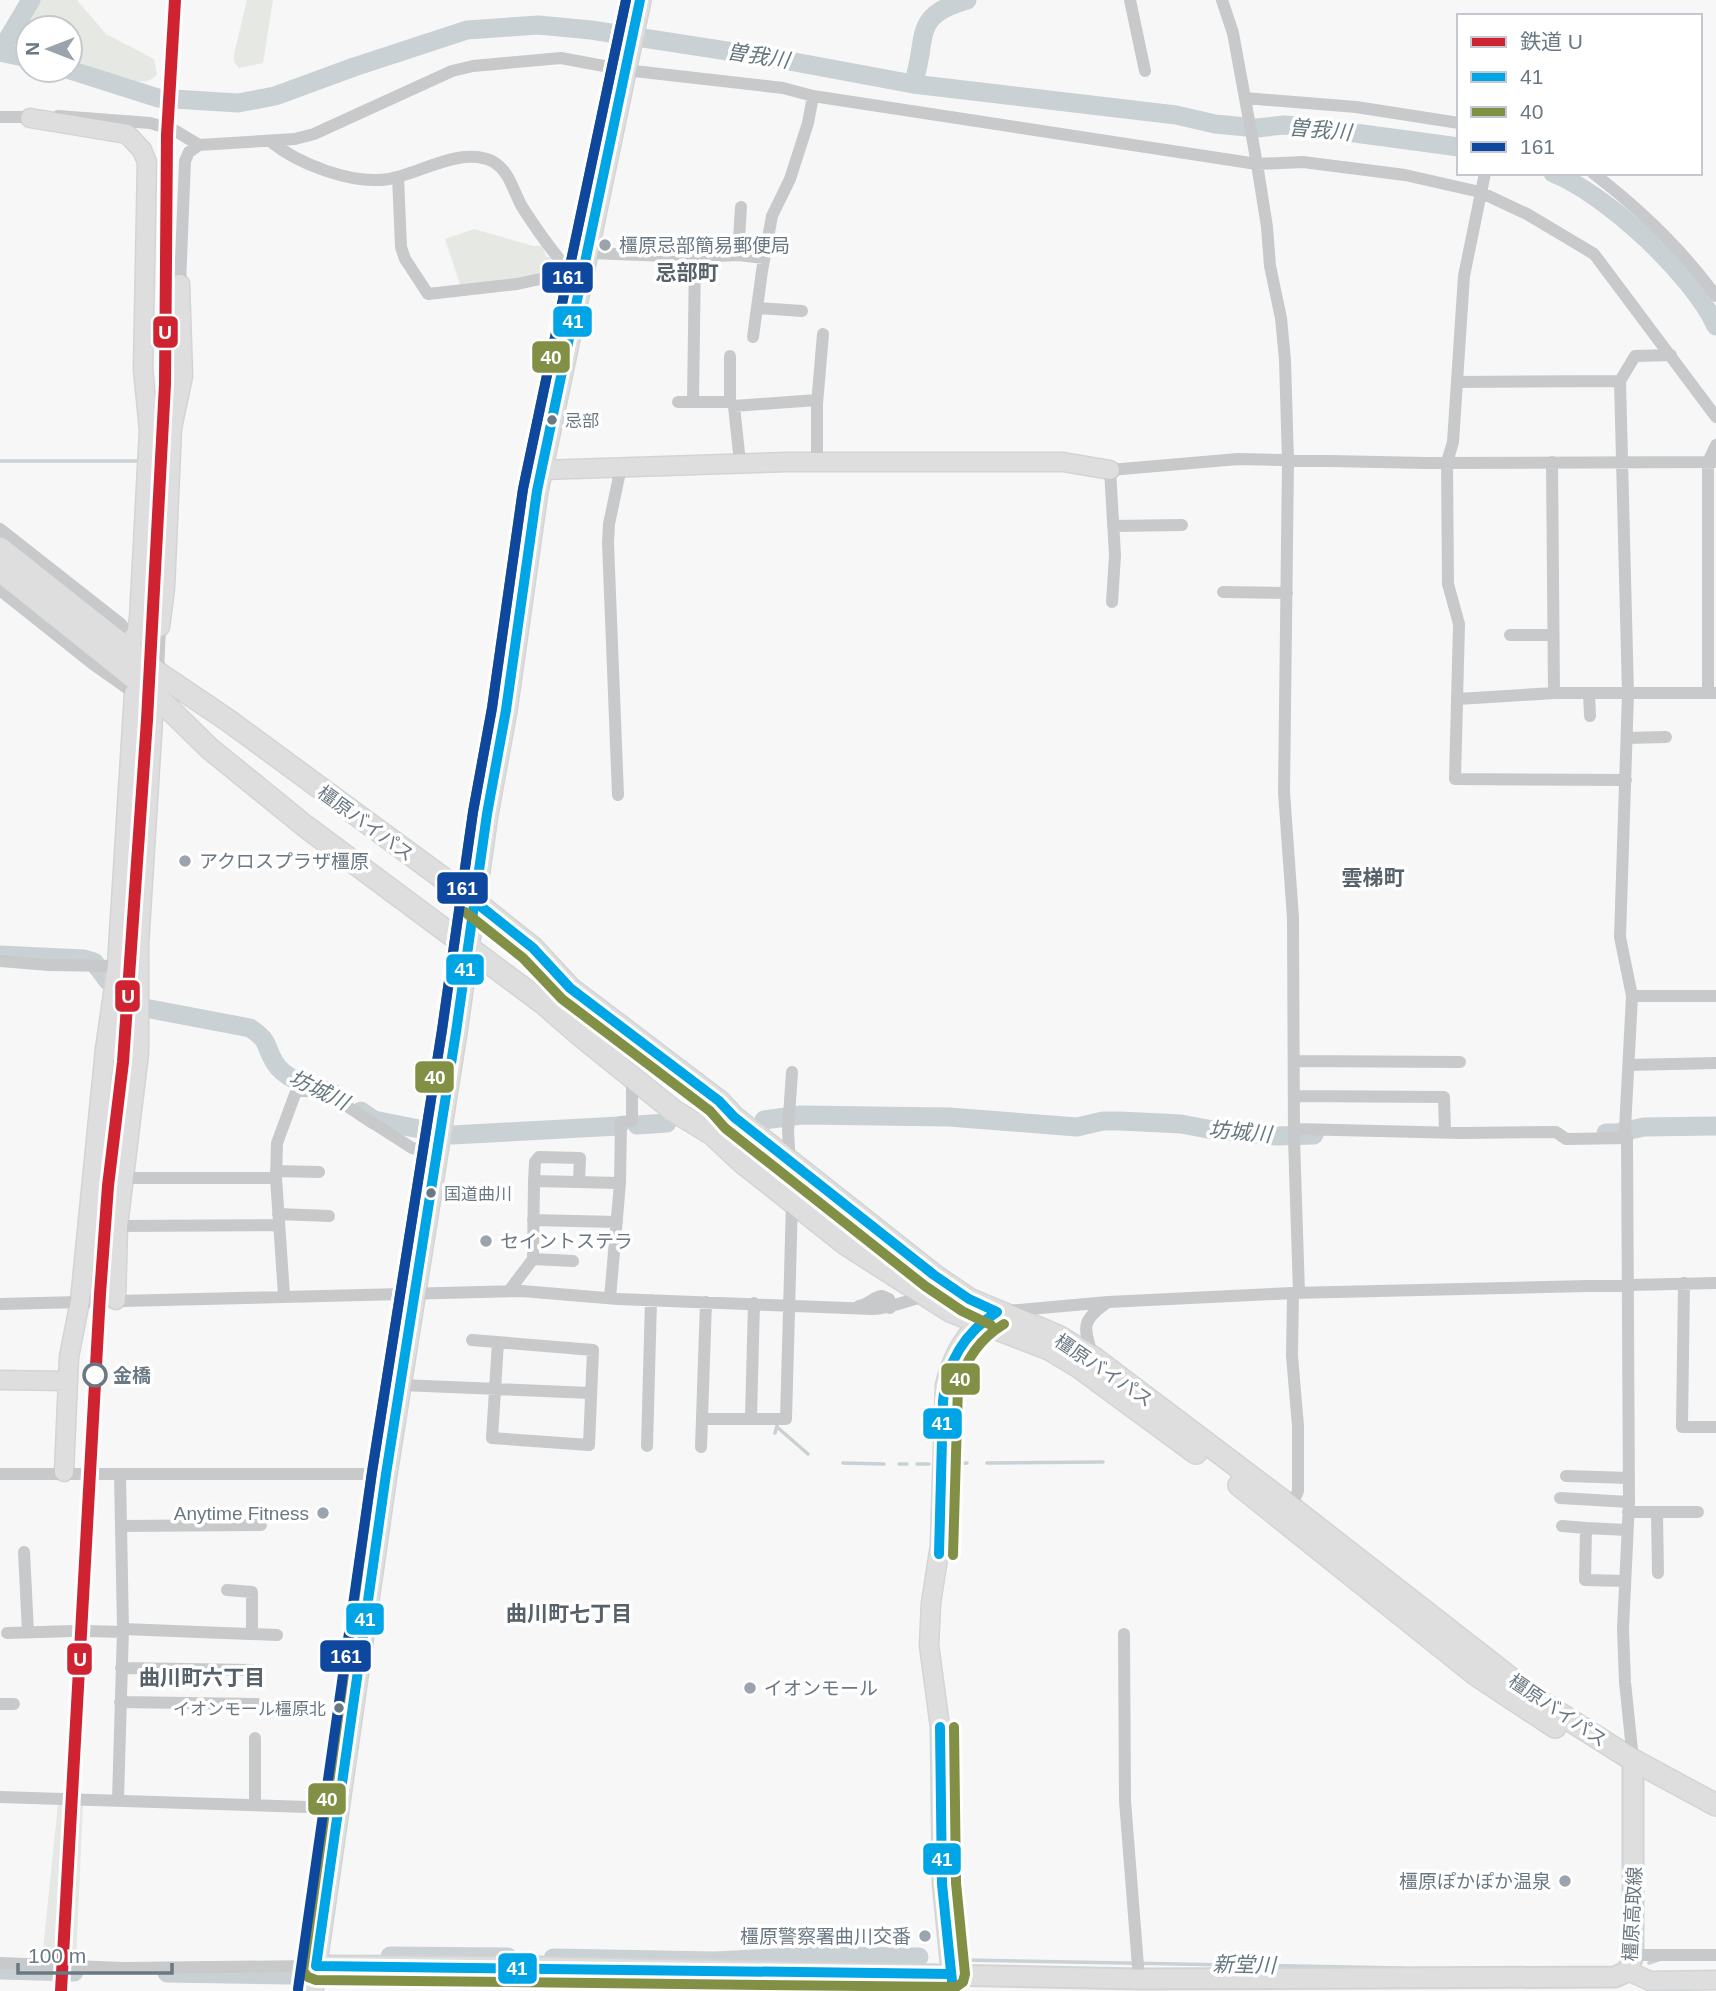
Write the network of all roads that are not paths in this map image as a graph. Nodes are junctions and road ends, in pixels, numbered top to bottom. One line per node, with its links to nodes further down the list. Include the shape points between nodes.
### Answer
1 (1130, 0): 5 (street)
2 (1222, 0): 7 (street)
3 (639, 2): 4 (highway)
4 (625, 70): 6 (street, via 783,88); 11 (street, via 561,58 472,66 438,76 314,134); 18 (highway)
5 (1145, 71)
6 (813, 96): 13 (street); 21 (street, via 790,179 772,216)
7 (1245, 98): 10 (street, via 1356,107); 13 (street)
8 (0, 117): 9 (street)
9 (30, 118): 12 (street, via 150,123); 33 (street, via 118,131 142,150 148,175)
10 (1457, 123)
11 (270, 141): 12 (street); 15 (street, via 316,168 364,179)
12 (199, 145): 23 (street, via 185,160)
13 (1255, 158): 16 (street); 41 (street, via 1281,318)
14 (1596, 175): 24 (street, via 1664,233)
15 (398, 177): 22 (street, via 460,159 496,163 525,212); 22 (street, via 401,247 428,295)
16 (1483, 183): 29 (street, via 1594,254); 32 (street, via 1464,276)
17 (741, 207): 19 (street)
18 (589, 253): 20 (street); 22 (highway)
19 (738, 255): 20 (street); 21 (street)
20 (695, 257): 37 (street)
21 (764, 258): 25 (street)
22 (578, 273): 49 (highway)
23 (180, 284): 34 (street, via 183,376)
24 (1716, 296)
25 (757, 308): 26 (street); 28 (street)
26 (802, 311)
27 (823, 334): 35 (street)
28 (753, 337)
29 (1671, 355): 31 (street, via 1635,356); 39 (street)
30 (730, 356): 38 (street)
31 (1620, 381): 32 (street); 45 (street)
32 (1457, 382): 43 (street)
33 (146, 396): 34 (street); 65 (street, via 149,430 139,620)
34 (179, 396): 62 (street, via 172,428)
35 (817, 400): 38 (street); 42 (street)
36 (678, 402): 37 (street)
37 (692, 402): 38 (street)
38 (732, 404): 47 (street)
39 (1716, 417)
40 (1716, 444): 46 (street)
41 (1288, 461): 43 (street); 50 (street, via 1238,459); 59 (street)
42 (817, 462): 47 (street); 50 (street, via 1063,462)
43 (1447, 462): 44 (street); 71 (street, via 1448,584 1459,624)
44 (1552, 462): 45 (street); 64 (street)
45 (1623, 462): 46 (street); 70 (street)
46 (1712, 462): 55 (street)
47 (740, 463): 48 (street)
48 (621, 467): 49 (street); 76 (street, via 608,543)
49 (542, 470): 77 (highway)
50 (1110, 470): 52 (street)
51 (1182, 525): 52 (street)
52 (1113, 526): 60 (street)
53 (0, 529): 65 (street, via 121,624)
54 (0, 548): 65 (highway, 橿原バイパス)
55 (1712, 568): 61 (street)
56 (0, 571): 66 (highway, 橿原バイパス)
57 (0, 590): 66 (street, via 93,664)
58 (1223, 592): 59 (street)
59 (1287, 593): 91 (street, via 1284,792 1293,918)
60 (1112, 602)
61 (1712, 625): 69 (street)
62 (160, 627): 66 (street)
63 (1510, 635): 64 (street)
64 (1553, 635): 67 (street)
65 (129, 644): 66 (highway, 橿原バイパス)
66 (146, 686): 77 (highway, 橿原バイパス, via 229,721); 78 (highway, 橿原バイパス, via 209,748); 80 (street); 85 (street)
67 (1553, 693): 68 (street); 71 (street)
68 (1589, 693): 70 (street); 72 (street)
69 (1712, 693): 70 (street)
70 (1628, 694): 74 (street)
71 (1458, 699): 75 (street, via 1455,779)
72 (1590, 716)
73 (1666, 737): 74 (street)
74 (1627, 738): 75 (street)
75 (1626, 780): 82 (street, via 1620,937)
76 (618, 795)
77 (474, 901): 78 (highway); 86 (highway, 橿原バイパス)
78 (468, 949): 81 (highway, 橿原バイパス); 87 (highway)
79 (0, 961): 80 (street)
80 (117, 966): 84 (street)
81 (502, 974): 87 (highway, via 485,975 477,982); 90 (highway, 橿原バイパス)
82 (1632, 996): 83 (street); 94 (street)
83 (1716, 996)
84 (113, 1005): 85 (street); 88 (street)
85 (139, 1014): 89 (street)
86 (622, 1029): 90 (highway); 102 (highway, 橿原バイパス)
87 (456, 1032): 101 (highway)
88 (105, 1049): 89 (street); 128 (street)
89 (139, 1053): 105 (street)
90 (604, 1055): 96 (highway, 橿原バイパス)
91 (1294, 1060): 92 (street); 97 (street)
92 (1460, 1062)
93 (1716, 1063): 94 (street)
94 (1629, 1065): 100 (street)
95 (792, 1072): 102 (street)
96 (632, 1077): 108 (street, via 632,1121 621,1122); 109 (highway, 橿原バイパス, via 712,1134)
97 (1294, 1096): 98 (street, via 1444,1097); 99 (street)
98 (1445, 1132): 99 (street); 100 (street)
99 (1294, 1134): 122 (street)
100 (1626, 1134): 119 (street)
101 (437, 1152): 104 (street, via 412,1148 331,1096 297,1089 277,1143); 121 (highway)
102 (788, 1158): 109 (street); 134 (highway, 橿原バイパス)
103 (318, 1172): 104 (street)
104 (276, 1175): 105 (street); 111 (street)
105 (124, 1178): 114 (street)
106 (534, 1181): 107 (street); 107 (street, via 535,1162 539,1157 553,1157 580,1158); 112 (street)
107 (579, 1182): 108 (street)
108 (620, 1184): 113 (street)
109 (792, 1202): 124 (highway, 橿原バイパス, via 847,1245); 133 (street)
110 (329, 1216): 111 (street)
111 (278, 1220): 114 (street); 123 (street)
112 (533, 1220): 113 (street); 115 (street)
113 (617, 1222): 125 (street)
114 (118, 1226): 126 (street)
115 (533, 1259): 116 (street); 120 (street)
116 (573, 1261)
117 (1684, 1283): 118 (street); 119 (street); 145 (street, via 1682,1427)
118 (1716, 1283)
119 (1627, 1285): 122 (street); 153 (street)
120 (509, 1291): 121 (street); 125 (street)
121 (415, 1293): 123 (street); 140 (highway)
122 (1296, 1293): 130 (street); 155 (street, via 1292,1356 1298,1491)
123 (284, 1295): 126 (street)
124 (928, 1296): 133 (street, via 873,1309); 134 (highway, 橿原バイパス, via 950,1311)
125 (610, 1298): 127 (street)
126 (116, 1300): 128 (street)
127 (651, 1300): 129 (street); 146 (street)
128 (80, 1301): 132 (street); 139 (street)
129 (706, 1302): 131 (street); 144 (street)
130 (1108, 1302): 134 (street); 137 (street, via 1087,1322 1085,1332)
131 (754, 1303): 133 (street); 143 (street)
132 (0, 1304)
133 (785, 1304): 143 (street, via 780,1418)
134 (989, 1318): 137 (highway, 橿原バイパス, via 1058,1336); 181 (highway, 橿原バイパス, via 1079,1367 1217,1468 1475,1674 1574,1740); 194 (street, via 955,1355 944,1385 940,1545 929,1623 940,1727 942,1884)
135 (472, 1340): 136 (street)
136 (498, 1342): 141 (street); 142 (street, via 593,1350)
137 (1094, 1358): 155 (highway, 橿原バイパス)
138 (0, 1380): 139 (street)
139 (68, 1381): 148 (street)
140 (401, 1385): 141 (street); 151 (highway)
141 (495, 1387): 142 (street); 142 (street, via 492,1438 589,1445)
142 (591, 1393)
143 (751, 1417): 144 (street)
144 (702, 1419): 147 (street)
145 (1716, 1427)
146 (647, 1446)
147 (701, 1447)
148 (64, 1472): 149 (street); 150 (street)
149 (0, 1474)
150 (120, 1474): 151 (street); 160 (street)
151 (387, 1474): 186 (highway)
152 (1566, 1476): 153 (street)
153 (1629, 1478): 156 (street)
154 (1560, 1499): 156 (street)
155 (1290, 1507): 181 (highway, 橿原バイパス, via 1541,1702)
156 (1629, 1507): 157 (street); 163 (street)
157 (1657, 1512): 158 (street); 165 (street)
158 (1698, 1512)
159 (261, 1525): 160 (street)
160 (121, 1526): 168 (street)
161 (1562, 1526): 162 (street)
162 (1587, 1528): 163 (street); 166 (street, via 1585,1580)
163 (1627, 1530): 166 (street)
164 (24, 1552): 171 (street)
165 (1658, 1573)
166 (1625, 1581): 181 (street, via 1623,1629)
167 (227, 1590): 173 (street, via 252,1592)
168 (123, 1630): 170 (street); 173 (street); 176 (street)
169 (74, 1631): 171 (street)
170 (88, 1631)
171 (28, 1632): 172 (street)
172 (7, 1633)
173 (252, 1634): 175 (street)
174 (1124, 1634): 192 (street, via 1125,1801)
175 (277, 1635)
176 (121, 1668): 177 (street); 178 (street)
177 (252, 1670)
178 (120, 1702): 179 (street); 183 (street)
179 (257, 1704)
180 (255, 1738): 184 (street)
181 (1633, 1767): 185 (highway, 橿原バイパス); 187 (highway, 橿原バイパス); 190 (main road, 橿原高取線)
182 (0, 1797): 183 (street)
183 (118, 1800): 184 (street)
184 (255, 1805): 186 (street)
185 (1716, 1805)
186 (338, 1808): 191 (highway)
187 (1716, 1817)
188 (1716, 1955): 190 (street)
189 (0, 1963): 191 (street, via 123,1968)
190 (1631, 1963): 193 (street, via 1650,1981); 195 (main road, 橿原高取線, via 1615,1977); 197 (street)
191 (316, 1966): 194 (main road, 橿原高取線); 196 (highway)
192 (1139, 1970): 194 (main road, 橿原高取線); 195 (main road, 橿原高取線)
193 (1716, 1980)
194 (952, 1982)
195 (1464, 1984)
196 (312, 1991)
197 (1643, 1991)

